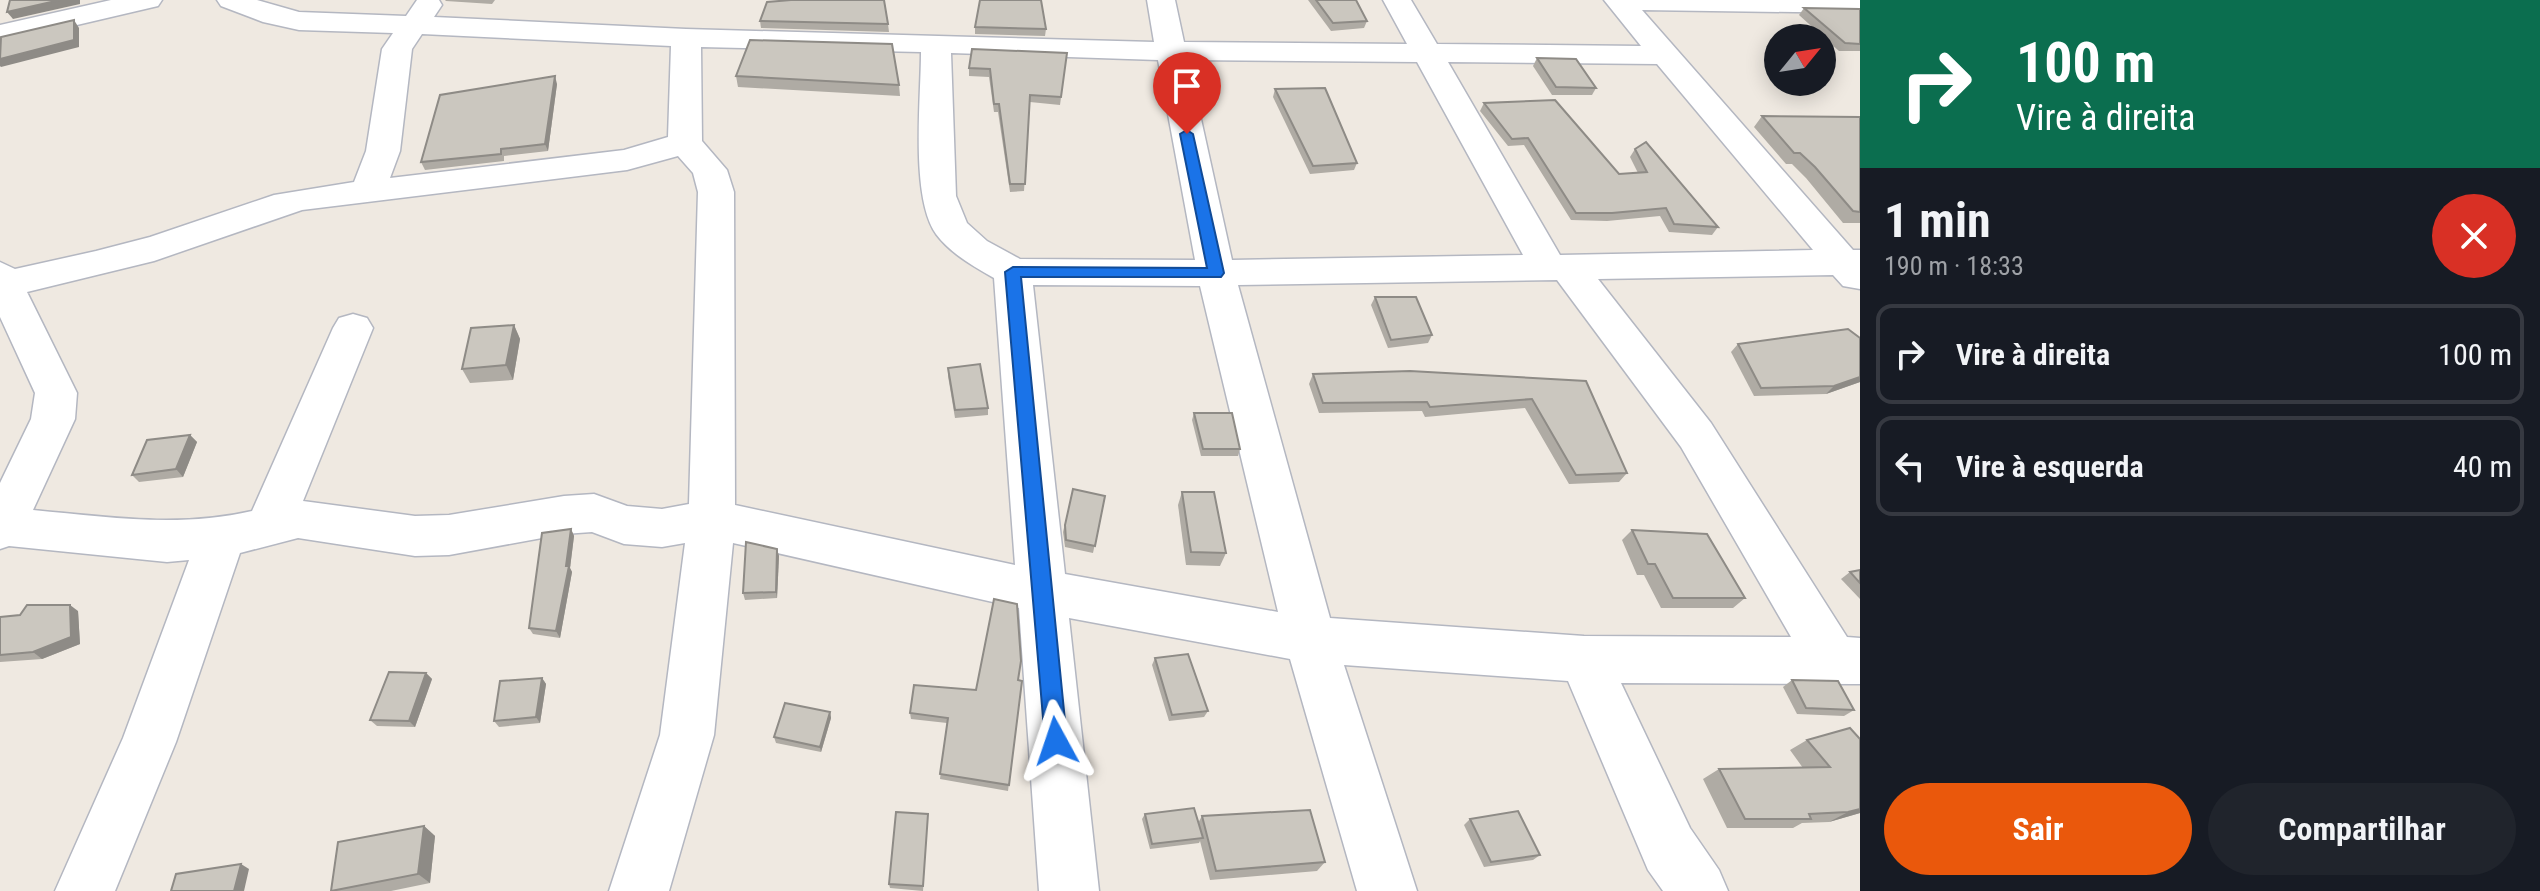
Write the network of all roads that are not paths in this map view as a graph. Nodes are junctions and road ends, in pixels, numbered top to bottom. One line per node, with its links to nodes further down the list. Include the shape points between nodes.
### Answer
1 (148, 0): 8 (street)
2 (231, 0): 7 (street, via 299,21)
3 (1161, 0): 11 (street)
4 (1397, 0): 12 (street)
5 (1618, 1): 6 (street); 13 (street)
6 (1860, 4)
7 (424, 12): 9 (street, via 634,22); 15 (street, via 397,49 383,151)
8 (0, 34)
9 (686, 38): 10 (street); 14 (street)
10 (936, 43): 11 (street); 18 (street, via 938,196 951,228 974,250)
11 (1169, 51): 12 (street); 19 (street)
12 (1427, 52): 13 (street); 16 (street)
13 (1662, 55): 17 (street)
14 (685, 143): 15 (street, via 627,160); 22 (street, via 710,170 716,192)
15 (369, 189): 20 (street, via 262,208 140,252)
16 (1558, 267): 17 (street); 19 (street); 28 (street, via 1696,435)
17 (1854, 268)
18 (1013, 272): 19 (street); 25 (street)
19 (1216, 273): 26 (street)
20 (2, 280): 23 (street, via 56,393 53,419)
21 (353, 328): 24 (street)
22 (712, 519): 24 (street, via 662,528 624,525 594,513 415,536 298,519); 25 (street); 30 (street, via 687,735)
23 (1, 527): 24 (street, via 167,542)
24 (246, 531): 29 (street)
25 (1043, 592): 26 (street); 31 (street)
26 (1310, 640): 27 (street); 32 (street)
27 (1584, 659): 28 (street); 33 (street, via 1669,849)
28 (1847, 661)
29 (85, 891)
30 (639, 891)
31 (1069, 891)
32 (1387, 891)
33 (1698, 891)

